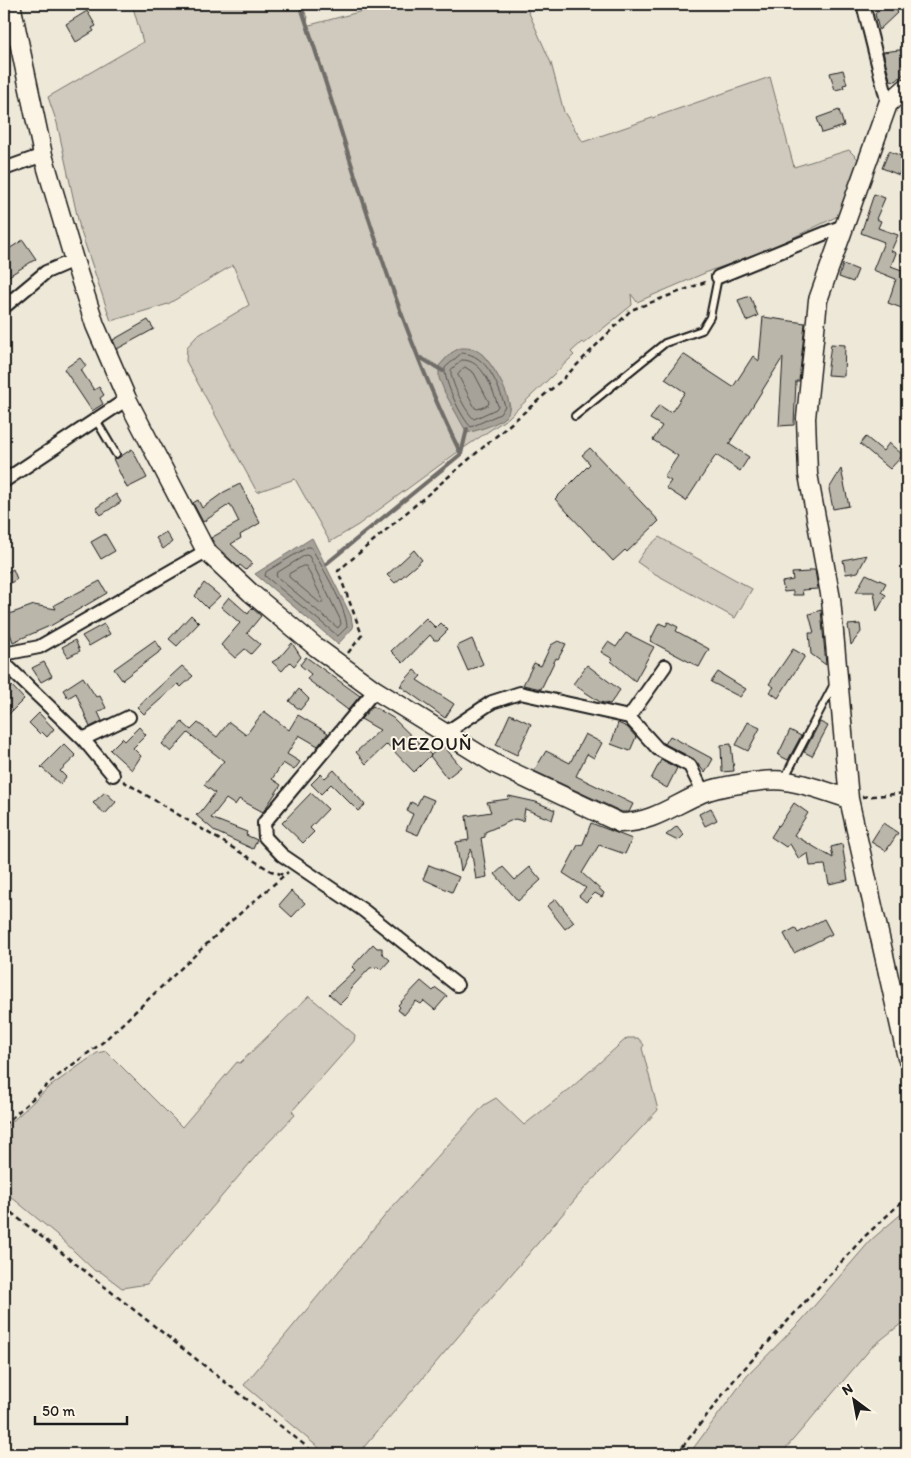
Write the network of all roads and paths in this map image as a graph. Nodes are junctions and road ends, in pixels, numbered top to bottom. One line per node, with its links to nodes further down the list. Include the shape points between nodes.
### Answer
1 (11, 4): 5 (street)
2 (863, 4): 4 (street)
3 (907, 87): 4 (street)
4 (888, 104): 7 (street)
5 (44, 155): 6 (street); 8 (street)
6 (4, 169)
7 (843, 226): 9 (street); 21 (street, via 818,300 806,418 808,474 831,599)
8 (74, 260): 10 (street, via 46,272); 11 (street, via 95,325)
9 (718, 277): 12 (lane, via 710,317 702,330 665,343); 19 (path, via 631,310 562,380 338,571 362,635)
10 (4, 307)
11 (127, 399): 13 (street); 16 (street)
12 (575, 416)
13 (96, 420): 14 (lane); 15 (street)
14 (116, 454)
15 (4, 481)
16 (206, 551): 17 (street, via 39,647); 19 (street, via 250,592)
17 (4, 654)
18 (4, 663): 26 (street)
19 (339, 664): 22 (street)
20 (665, 666): 24 (street)
21 (837, 678): 28 (lane); 31 (street)
22 (375, 690): 25 (street); 32 (street, via 264,823 265,836)
23 (129, 717): 26 (street)
24 (628, 717): 25 (street, via 520,693 492,702); 29 (street, via 658,749 690,766)
25 (444, 734): 29 (street, via 495,764 620,823 637,823 651,818)
26 (83, 739): 27 (street)
27 (113, 775): 33 (path)
28 (784, 780): 29 (street, via 726,786); 31 (street)
29 (703, 792)
30 (907, 793): 31 (path)
31 (849, 799): 35 (street)
32 (295, 865): 33 (path); 34 (street, via 363,910)
33 (285, 876): 36 (path, via 229,923 103,1042 55,1078)
34 (457, 985)
35 (907, 1058)
36 (4, 1125)
37 (907, 1198): 40 (path, via 863,1238 734,1380)
38 (4, 1207): 39 (path)
39 (316, 1454)
40 (677, 1454)

